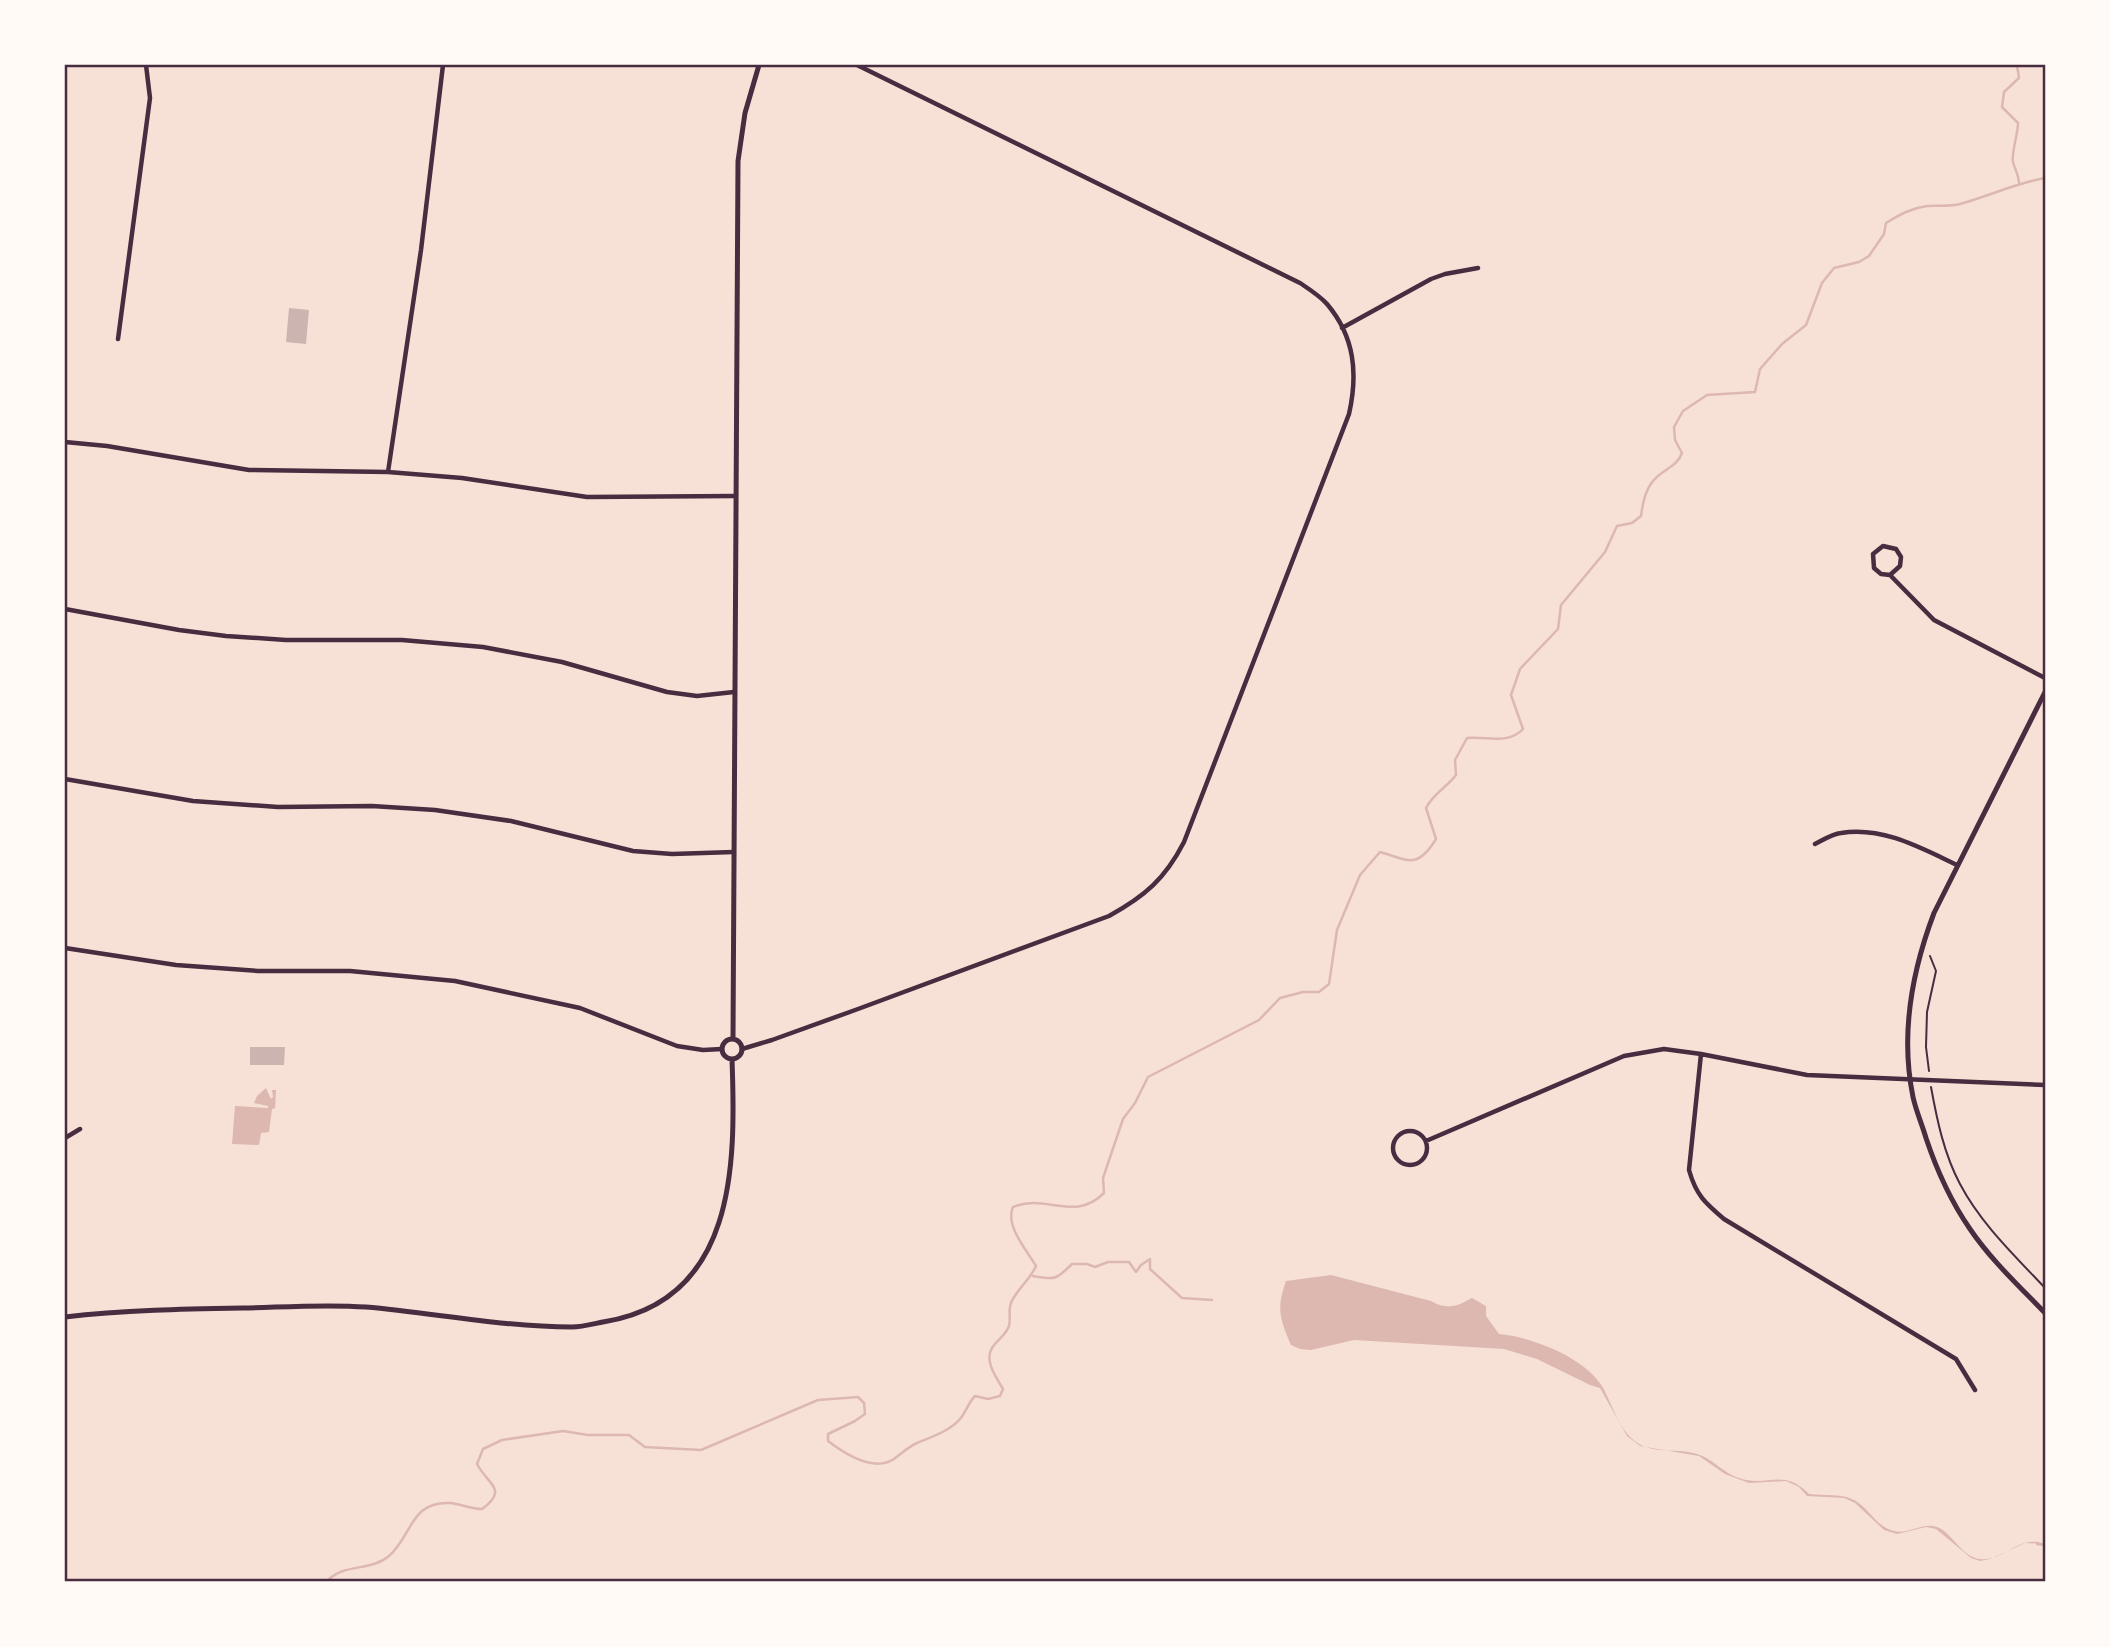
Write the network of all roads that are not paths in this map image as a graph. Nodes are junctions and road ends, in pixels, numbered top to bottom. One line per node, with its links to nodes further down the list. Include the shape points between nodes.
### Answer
1 (146, 65): 7 (street, via 150,98)
2 (443, 65): 9 (street)
3 (759, 65): 10 (street, via 738,161)
4 (858, 65): 6 (street, via 1300,283 1326,303)
5 (1478, 268): 6 (street, via 1431,279)
6 (1342, 328): 23 (street, via 1354,361 1349,414 1184,842 1163,878 1138,900 1109,916)
7 (118, 339)
8 (65, 442): 9 (street, via 249,471)
9 (388, 472): 10 (street, via 587,497)
10 (736, 496): 14 (street)
11 (1890, 575): 11 (street, via 1900,566 1901,557 1896,549 1883,546 1873,554 1872,563 1877,571); 13 (street, via 1934,620)
12 (65, 608): 14 (street, via 226,636 402,639 483,647 562,662 667,692 697,696)
13 (2045, 678)
14 (734, 692): 18 (street)
15 (2045, 692): 19 (street)
16 (65, 779): 18 (street, via 193,801 435,810 511,821 634,851)
17 (1815, 844): 19 (street, via 1839,833 1871,831)
18 (734, 852): 21 (street)
19 (1957, 865): 26 (street, via 1923,943 1913,980 1907,1030)
20 (65, 948): 22 (street, via 176,965 363,972 454,981 580,1007 677,1046)
21 (733, 1039): 22 (street); 23 (street)
22 (722, 1049): 25 (street)
23 (742, 1049): 25 (street)
24 (1702, 1054): 26 (street, via 1807,1075); 30 (street, via 1664,1049 1624,1056); 33 (street, via 1689,1170 1703,1201 1724,1219 1956,1359)
25 (732, 1059): 32 (street, via 729,1164 712,1245 695,1273 650,1310 575,1327 364,1307 167,1310)
26 (1910, 1080): 27 (street); 31 (street, via 1947,1193 1992,1257)
27 (2045, 1086)
28 (80, 1129): 29 (street)
29 (65, 1138)
30 (1426, 1141): 30 (street, via 1420,1133 1406,1131 1395,1140 1395,1155 1405,1164 1415,1165 1426,1156)
31 (2045, 1313)
32 (65, 1317)
33 (1975, 1390)

